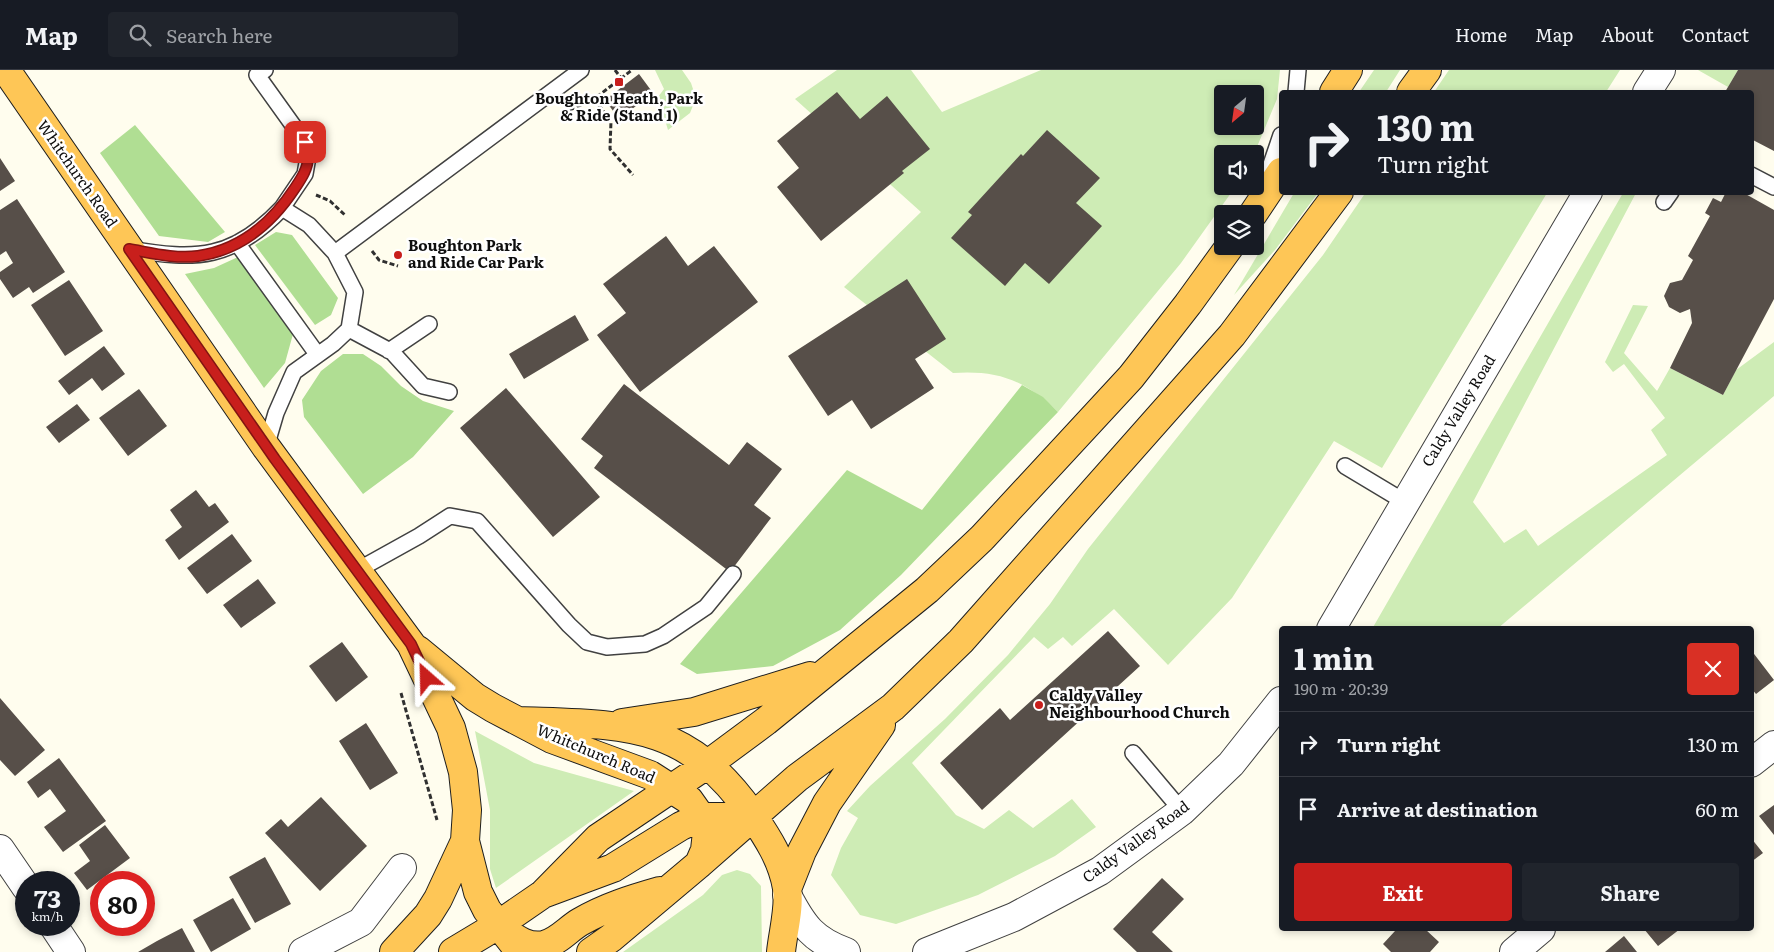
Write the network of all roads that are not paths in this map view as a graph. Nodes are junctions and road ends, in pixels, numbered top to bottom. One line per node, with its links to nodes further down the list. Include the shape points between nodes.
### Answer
1 (6, 70): 22 (highway, Whitchurch Road)
2 (265, 70): 20 (lane, via 257,75 305,142 308,157 305,174)
3 (581, 70): 23 (lane)
4 (1298, 70): 8 (lane)
5 (1348, 70): 9 (highway)
6 (1427, 70): 10 (highway)
7 (1661, 70): 11 (street)
8 (1296, 90)
9 (1335, 90)
10 (1412, 90)
11 (1648, 90)
12 (1279, 141): 18 (lane)
13 (1279, 175): 19 (highway)
14 (1754, 177): 15 (lane)
15 (1774, 187)
16 (1337, 195): 39 (highway, via 1232,335 961,641)
17 (1586, 195): 32 (street, Caldy Valley Road)
18 (1256, 205)
19 (1258, 205)
20 (282, 208): 21 (lane, via 269,222); 23 (lane, via 309,225)
21 (237, 244): 22 (lane, via 218,252 180,257); 28 (lane)
22 (129, 249): 30 (highway, Whitchurch Road)
23 (335, 253): 26 (lane, via 355,292)
24 (1223, 255): 37 (highway, via 1131,377 1056,461 927,590)
25 (429, 324): 27 (lane)
26 (349, 329): 27 (lane); 28 (lane, via 334,344)
27 (389, 351): 29 (lane, via 423,386)
28 (317, 354): 30 (lane, via 294,372)
29 (449, 392)
30 (266, 446): 33 (highway, Whitchurch Road)
31 (1344, 466): 32 (lane)
32 (1405, 502): 35 (street, Caldy Valley Road)
33 (356, 571): 34 (lane, via 450,516 477,521 569,625 587,642 606,647 646,644 663,636 706,607); 36 (highway, Whitchurch Road)
34 (733, 574)
35 (1333, 626)
36 (411, 644): 40 (highway, Whitchurch Road, via 475,697); 50 (highway, Whitchurch Road, via 451,728 461,763 467,810)
37 (830, 669): 41 (highway, via 694,712); 45 (highway)
38 (1279, 703): 47 (street, Caldy Valley Road, via 1231,764)
39 (893, 707): 49 (highway, via 797,778); 56 (highway, via 827,803 802,851)
40 (520, 721): 41 (highway, Whitchurch Road); 46 (highway, Whitchurch Road, via 552,739 650,775)
41 (612, 724): 45 (highway, Whitchurch Road, via 673,742)
42 (1774, 744): 44 (street)
43 (1133, 753): 47 (lane)
44 (1754, 760)
45 (708, 764): 46 (highway); 49 (highway, Whitchurch Road, via 735,791)
46 (672, 789): 48 (highway, Whitchurch Road, via 689,800); 57 (highway, via 598,838)
47 (1182, 811): 69 (street, Caldy Valley Road, via 1100,871 1014,917)
48 (701, 817): 49 (highway); 52 (highway, via 706,832 705,850); 57 (highway, via 614,868)
49 (753, 817): 52 (highway); 56 (highway, Whitchurch Road, via 781,859)
50 (465, 840): 58 (highway, Whitchurch Road, via 478,892); 63 (highway, via 428,915)
51 (0, 849): 54 (street)
52 (699, 864): 55 (highway)
53 (402, 868): 62 (street, via 361,922)
54 (15, 871)
55 (670, 888): 58 (highway, via 611,906 578,922 556,940 544,945 516,940); 66 (highway)
56 (787, 892): 67 (highway); 68 (street, via 809,932)
57 (544, 894): 58 (highway)
58 (498, 925): 64 (highway); 65 (highway)
59 (1539, 931): 70 (street)
60 (60, 936): 61 (street)
61 (71, 952)
62 (303, 952)
63 (394, 952)
64 (453, 952)
65 (520, 952)
66 (591, 952)
67 (781, 952)
68 (846, 952)
69 (923, 952)
70 (1514, 952)

